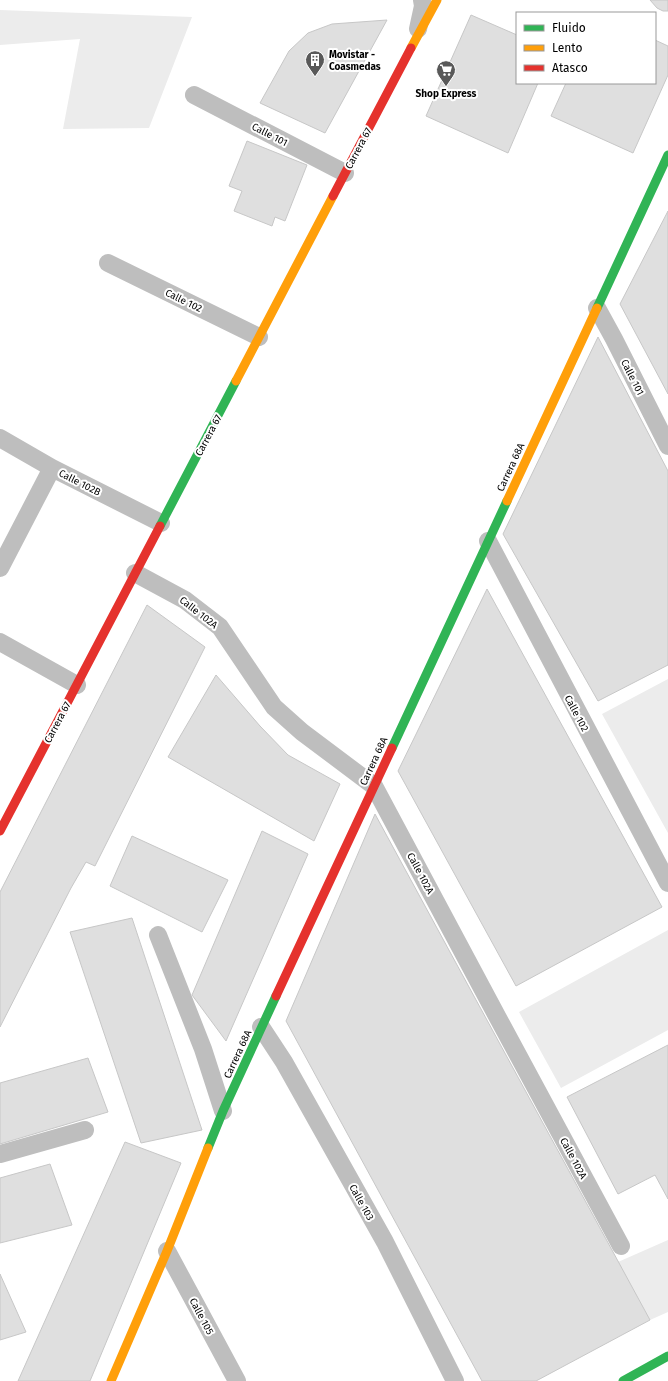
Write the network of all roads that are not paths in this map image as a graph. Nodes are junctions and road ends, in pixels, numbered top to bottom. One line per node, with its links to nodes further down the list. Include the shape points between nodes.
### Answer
1 (422, 0): 3 (street, Carrera 67)
2 (437, 0): 3 (street, Carrera 67)
3 (416, 39): 6 (street, Carrera 67)
4 (194, 95): 6 (street, Calle 101)
5 (668, 155): 8 (street, Carrera 68A)
6 (345, 173): 9 (street, Carrera 67)
7 (108, 263): 9 (street, Calle 102)
8 (597, 308): 11 (street, Calle 101); 14 (street, Carrera 68A)
9 (259, 337): 13 (street, Carrera 67)
10 (0, 438): 12 (street, Calle 102B)
11 (668, 446)
12 (52, 468): 13 (street, Calle 102B); 15 (street)
13 (161, 524): 16 (street, Carrera 67)
14 (488, 541): 19 (street, Carrera 68A); 21 (street, Calle 102)
15 (0, 568)
16 (136, 573): 18 (street, Carrera 67); 19 (street, Calle 102A, via 186,600 220,627 274,707 302,732)
17 (0, 642): 18 (street)
18 (77, 685): 20 (street, Carrera 67)
19 (374, 786): 23 (street, Carrera 68A); 27 (street, Calle 102A)
20 (0, 831)
21 (668, 883)
22 (158, 934): 24 (street, via 203,1049)
23 (261, 1028): 24 (street, Carrera 68A); 32 (street, Calle 103, via 284,1062 385,1242)
24 (222, 1111): 28 (street, Carrera 68A)
25 (85, 1130): 26 (street)
26 (0, 1154)
27 (621, 1246)
28 (167, 1250): 30 (street, Carrera 68A); 31 (street, Calle 105)
29 (668, 1356): 33 (street)
30 (110, 1381)
31 (237, 1381)
32 (456, 1381)
33 (623, 1381)

